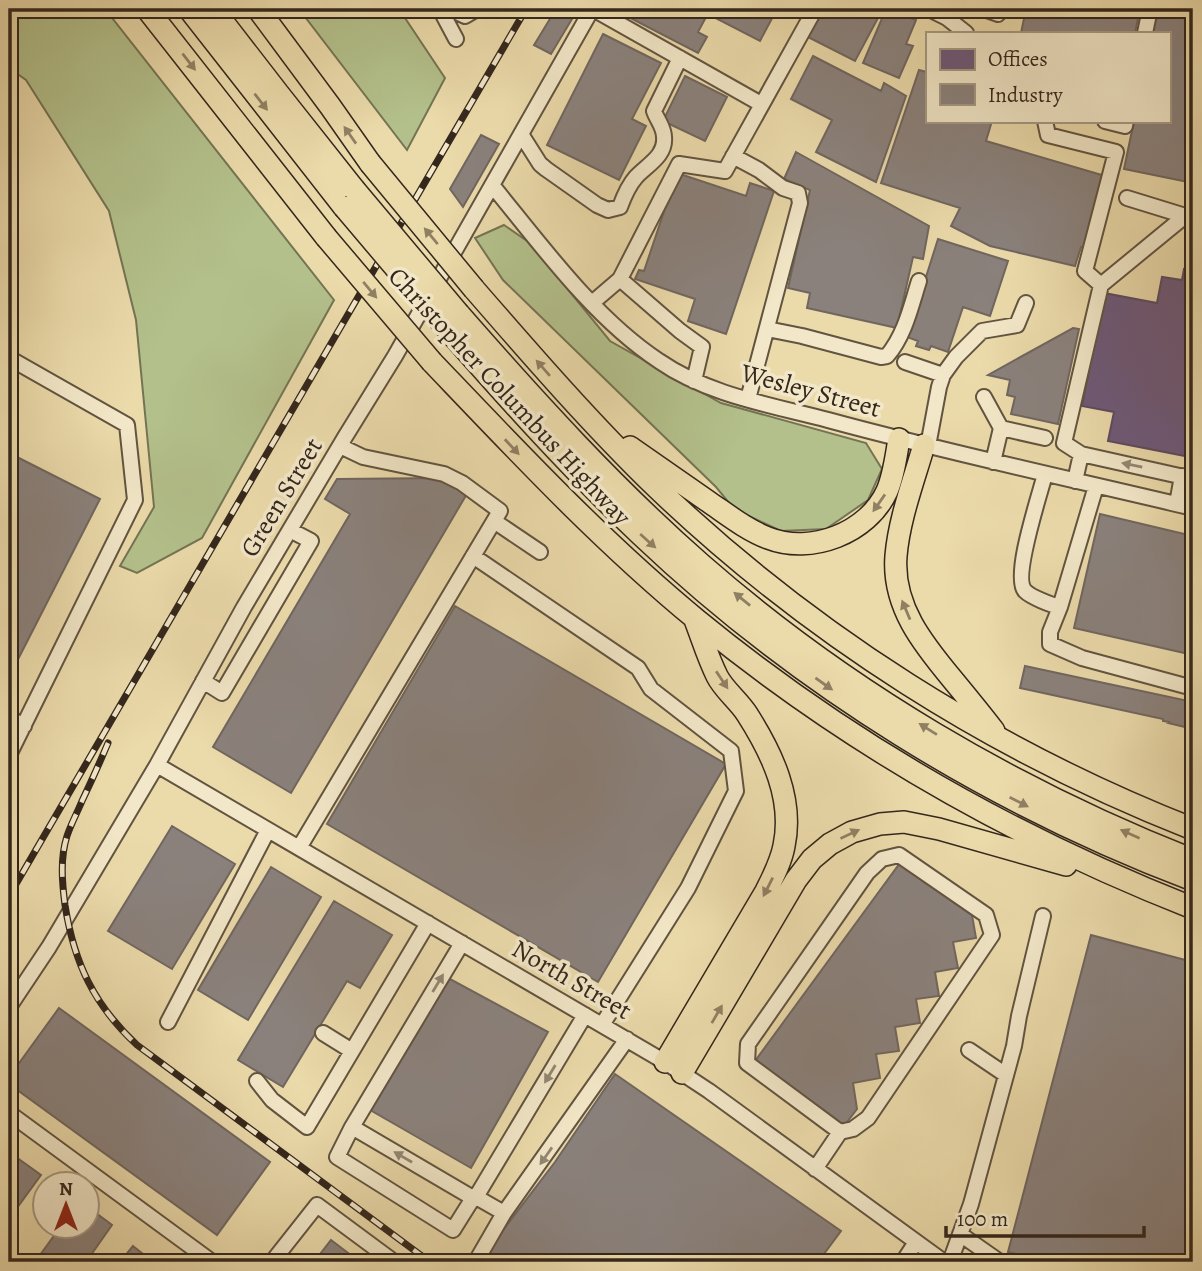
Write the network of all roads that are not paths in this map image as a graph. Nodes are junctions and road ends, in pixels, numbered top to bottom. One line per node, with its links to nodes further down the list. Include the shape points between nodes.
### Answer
1 (146, 9): 60 (highway, Christopher Columbus Highway, one-way to 60, bridge, via 326,237 432,362 555,491)
2 (189, 9): 25 (highway, Christopher Columbus Highway, one-way to 25)
3 (213, 9): 25 (highway, Christopher Columbus Highway, via 278,93)
4 (257, 9): 41 (highway, Christopher Columbus Highway, one-way to 4, bridge, via 370,163)
5 (439, 9): 16 (street)
6 (450, 9): 7 (street, via 465,16)
7 (477, 9)
8 (592, 9): 17 (street); 22 (street, Green Street)
9 (815, 9): 18 (street)
10 (929, 9): 14 (street)
11 (984, 9): 12 (street, via 998,14)
12 (1000, 9)
13 (1150, 9): 15 (street)
14 (965, 32)
15 (1145, 32)
16 (456, 38)
17 (680, 58): 18 (street); 22 (street, via 654,111 665,139 663,149 626,190 620,207 608,210 597,205 546,169)
18 (761, 104): 23 (street)
19 (1045, 122): 30 (street, via 1048,135 1116,152 1085,271)
20 (1109, 122): 21 (street, via 1125,126)
21 (1126, 122)
22 (521, 134): 24 (street, Green Street)
23 (733, 156): 28 (street, via 725,171 679,164); 34 (street, via 798,193 800,203)
24 (492, 185): 31 (street, Wesley Street); 45 (street, Green Street)
25 (349, 198): 33 (highway, Christopher Columbus Highway, bridge)
26 (1127, 198): 27 (street)
27 (1189, 217): 30 (street)
28 (620, 279): 31 (street); 38 (street, via 702,347)
29 (919, 281): 34 (street, via 904,328 887,356)
30 (1101, 285): 47 (street, via 1064,443)
31 (592, 303): 38 (street, Wesley Street, via 659,362)
32 (1027, 303): 37 (street, via 1017,325 982,331)
33 (454, 323): 71 (highway, Christopher Columbus Highway, one-way to 33, via 1061,802 976,758 815,654 730,589 634,502); 72 (highway, Christopher Columbus Highway, one-way to 72, via 540,434 616,512 791,660 911,741 995,790 1081,833)
34 (767, 329): 40 (street)
35 (9, 358): 64 (street, via 127,425 135,500)
36 (905, 362): 37 (street)
37 (943, 375): 46 (street)
38 (694, 381): 40 (street, Wesley Street)
39 (984, 397): 42 (street)
40 (748, 399): 44 (street, Wesley Street)
41 (589, 419): 44 (highway, one-way to 41, via 887,491 875,510 836,537 791,543 769,538 735,520); 65 (highway, Christopher Columbus Highway, via 691,520 791,603 887,671)
42 (1001, 428): 43 (street); 48 (street)
43 (1045, 438)
44 (899, 439): 46 (street, Wesley Street)
45 (340, 446): 55 (street, via 363,457 444,474 500,511); 56 (street, Green Street)
46 (926, 446): 48 (street, Wesley Street); 65 (highway, one-way to 46, via 927,649 902,601 896,556)
47 (1081, 454): 50 (street, one-way to 47); 51 (street)
48 (993, 462): 49 (street, Wesley Street)
49 (1045, 474): 51 (street, Wesley Street); 59 (street, via 1021,583 1026,592)
50 (1188, 477): 53 (street)
51 (1075, 481): 52 (street, Wesley Street)
52 (1096, 486): 53 (street, Wesley Street); 59 (street)
53 (1177, 504): 54 (street, Wesley Street)
54 (1193, 508)
55 (494, 521): 57 (street); 58 (street)
56 (290, 530): 61 (street, Green Street); 61 (street, via 312,541 222,693)
57 (540, 552)
58 (473, 556): 70 (street); 81 (street, via 638,668 651,689 731,751 736,790 688,888)
59 (1060, 607): 62 (street, via 1050,644 1082,658)
60 (695, 618): 73 (highway, Christopher Columbus Highway, via 844,729 919,776 1034,839); 86 (highway, one-way to 86, via 717,677 746,712 780,778 787,825 777,868)
61 (203, 681): 67 (street, Green Street)
62 (1193, 688)
63 (9, 718): 64 (street)
64 (24, 726): 66 (street)
65 (1002, 741): 68 (highway, Christopher Columbus Highway)
66 (9, 755)
67 (157, 765): 69 (street, North Street); 78 (street, Green Street)
68 (1193, 829)
69 (268, 830): 70 (street, North Street); 80 (street)
70 (299, 848): 76 (street, North Street)
71 (1193, 860)
72 (1193, 880)
73 (1134, 885): 74 (highway, Christopher Columbus Highway); 86 (highway, one-way to 73, via 796,880 812,859 852,832 904,822 931,827)
74 (1193, 908)
75 (1043, 916): 87 (street)
76 (428, 923): 77 (street, North Street); 85 (street)
77 (462, 943): 79 (street, North Street); 90 (street, one-way to 77)
78 (9, 1007)
79 (586, 1015): 81 (street, North Street); 93 (street, one-way to 93)
80 (167, 1021)
81 (602, 1025): 83 (street, North Street)
82 (323, 1033): 85 (street)
83 (627, 1040): 86 (street, North Street); 94 (street, one-way to 94)
84 (969, 1050): 87 (street)
85 (352, 1051): 88 (street, via 307,1127 272,1100)
86 (674, 1067): 92 (street, North Street)
87 (1006, 1075): 95 (street)
88 (257, 1081)
89 (9, 1113): 97 (street)
90 (352, 1127): 93 (street, one-way to 90); 93 (street, via 337,1157 453,1230)
91 (840, 1132): 91 (street, via 868,1118 992,935 986,915 899,855 881,859 867,873 748,1044 747,1063); 92 (street)
92 (815, 1169): 96 (street, North Street)
93 (474, 1197): 94 (street)
94 (505, 1213): 100 (street)
95 (960, 1234): 103 (street); 104 (street)
96 (916, 1242): 101 (street); 102 (street, North Street)
97 (212, 1262)
98 (272, 1262): 99 (street, via 317,1205)
99 (394, 1262)
100 (479, 1262)
101 (903, 1262)
102 (944, 1262)
103 (950, 1262)
104 (1000, 1262)

